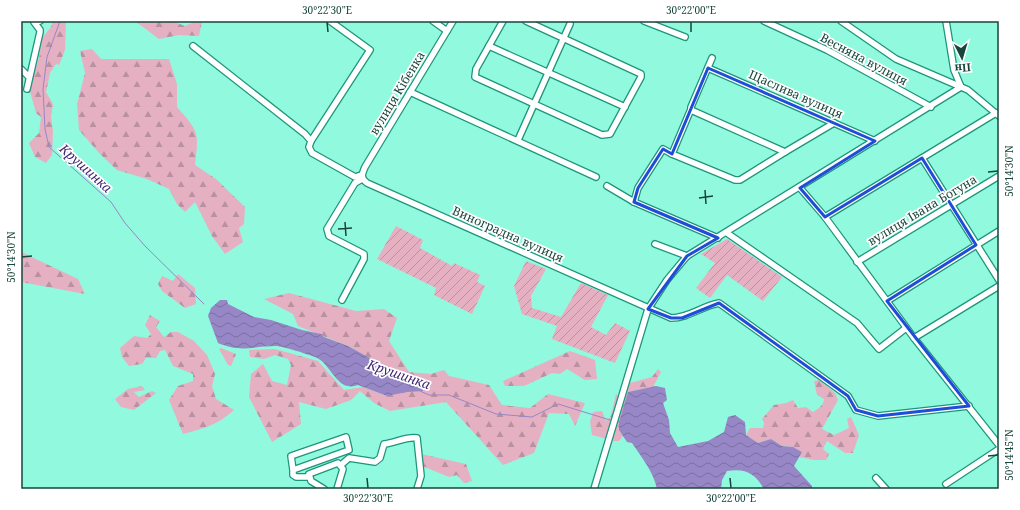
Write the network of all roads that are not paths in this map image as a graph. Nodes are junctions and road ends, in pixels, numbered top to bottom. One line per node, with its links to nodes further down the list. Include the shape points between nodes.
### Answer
1 (35, 21): 13 (street)
2 (43, 21): 13 (street)
3 (330, 21): 34 (street, via 370,50)
4 (433, 21): 14 (street)
5 (453, 21): 14 (street, вулиця Кібенка)
6 (503, 21): 18 (street)
7 (526, 21): 16 (street)
8 (644, 21): 15 (street)
9 (764, 21): 29 (street, Весняна вулиця, via 826,50)
10 (841, 21): 24 (street, via 896,59)
11 (946, 21): 24 (street, via 954,70)
12 (570, 24): 16 (street)
13 (40, 30): 23 (street)
14 (447, 31): 26 (street, вулиця Кібенка)
15 (685, 37)
16 (564, 38): 22 (street); 28 (street, via 641,74 642,77)
17 (193, 46): 34 (street)
18 (489, 46): 22 (street); 27 (street, via 476,69 475,77)
19 (712, 58): 20 (street)
20 (708, 68): 30 (street); 32 (street, Щаслива вулиця)
21 (21, 69): 23 (street)
22 (549, 72): 27 (street); 28 (street)
23 (29, 77): 25 (street)
24 (961, 87): 29 (street); 31 (street, via 973,93)
25 (27, 89)
26 (410, 92): 33 (street); 40 (street, вулиця Кібенка)
27 (534, 103): 28 (street, via 605,136 610,134); 33 (street)
28 (625, 107)
29 (931, 107): 35 (street)
30 (690, 109): 36 (street); 37 (street)
31 (997, 114): 38 (street)
32 (834, 123): 35 (street, Щаслива вулиця); 36 (street)
33 (518, 140): 41 (street)
34 (311, 141): 40 (street, Виноградна вулиця, via 309,147 312,152 355,177)
35 (875, 141): 43 (street)
36 (785, 152): 37 (street, via 740,180)
37 (672, 154): 44 (street, via 663,150 638,188)
38 (922, 158): 45 (street); 46 (street)
39 (999, 176): 45 (street, вулиця Івана Богуна)
40 (362, 177): 56 (street, вулиця Кібенка, via 355,183 327,229 329,236 364,254 364,259); 58 (street, Виноградна вулиця, via 367,183)
41 (596, 177)
42 (607, 186): 44 (street)
43 (800, 188): 46 (street); 48 (street)
44 (634, 202): 49 (street)
45 (952, 205): 51 (street); 53 (street, вулиця Івана Богуна)
46 (825, 217): 53 (street)
47 (999, 231): 51 (street)
48 (726, 233): 49 (street); 59 (street, via 857,323 879,349)
49 (718, 238): 52 (street)
50 (655, 244): 52 (street)
51 (976, 245): 54 (street); 57 (street)
52 (688, 256): 58 (street, via 667,280)
53 (857, 262): 57 (street)
54 (999, 280)
55 (999, 286): 60 (street)
56 (342, 300)
57 (887, 302): 59 (street)
58 (648, 309): 61 (street, Виноградна вулиця, via 671,318 682,318 710,304 719,303 848,396 856,410 878,416); 74 (street)
59 (906, 328): 60 (street)
60 (914, 338): 61 (street)
61 (969, 406): 62 (street)
62 (999, 445)
63 (999, 449): 70 (street)
64 (349, 450): 65 (street); 67 (street); 67 (street, via 346,437 291,456)
65 (349, 458): 66 (street); 73 (street, via 375,462 380,458 384,444 412,437 418,438 421,476)
66 (341, 465): 68 (street, via 338,463 309,474); 72 (street, via 343,469)
67 (293, 470): 68 (street, via 296,477)
68 (309, 478): 71 (street)
69 (876, 478): 75 (street)
70 (946, 484)
71 (324, 489)
72 (337, 489)
73 (417, 489)
74 (594, 489)
75 (886, 489)

